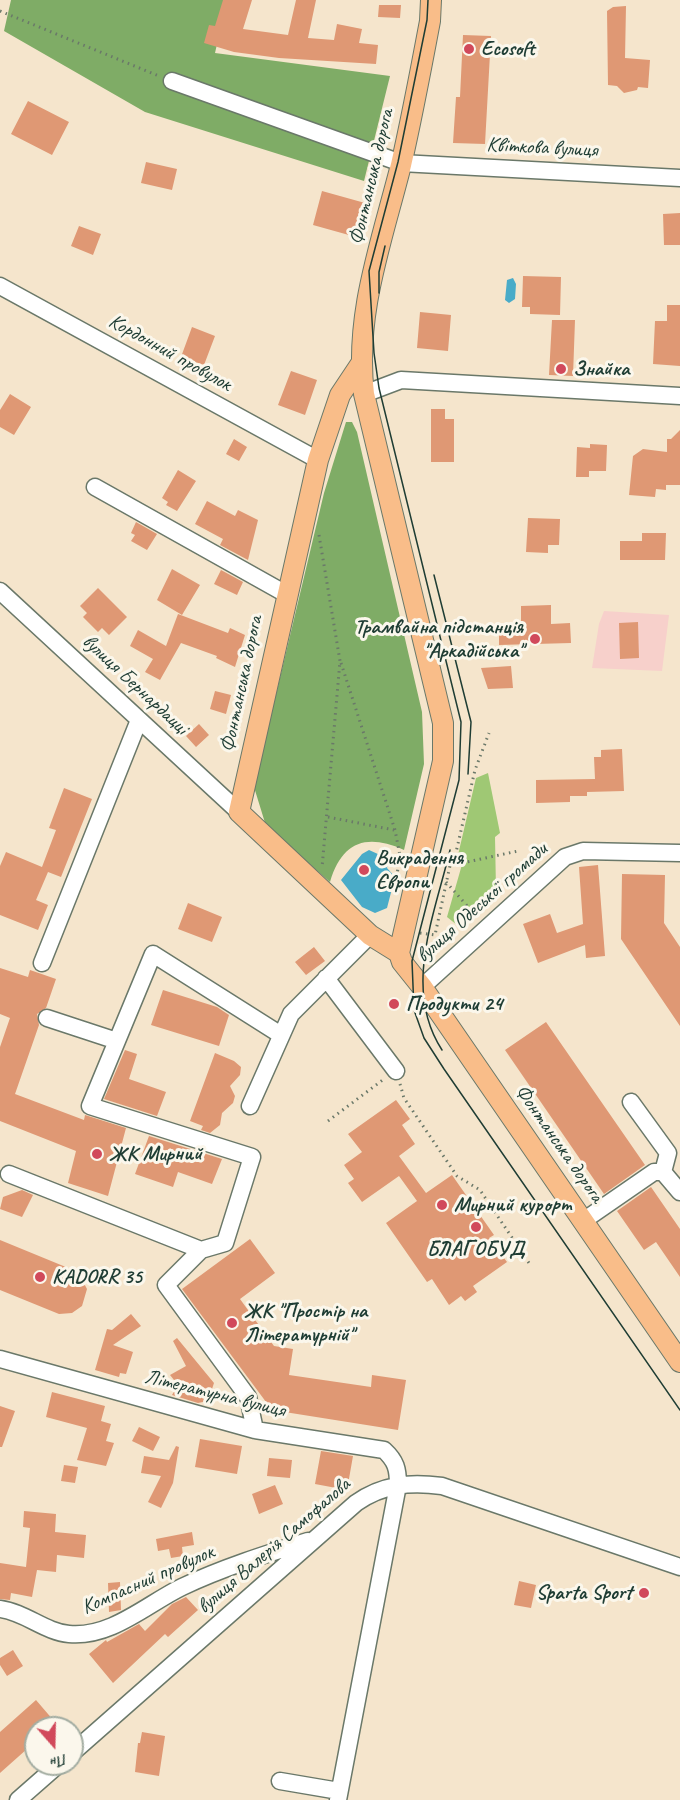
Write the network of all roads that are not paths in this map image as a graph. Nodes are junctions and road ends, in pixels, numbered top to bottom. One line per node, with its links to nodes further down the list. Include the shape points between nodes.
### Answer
1 (431, 0): 3 (main road, Фонтанська дорога)
2 (172, 81): 3 (street, Квіткова вулиця)
3 (401, 163): 4 (street, Квіткова вулиця); 6 (main road, Фонтанська дорога, via 363,313)
4 (680, 178)
5 (0, 286): 10 (street, Кордонний провулок)
6 (360, 365): 7 (main road, Фонтанська дорога); 9 (main road, Фонтанська дорога)
7 (340, 395): 9 (main road); 10 (main road, Фонтанська дорога)
8 (680, 396): 9 (street, via 401,380)
9 (366, 402): 18 (main road, Фонтанська дорога, via 443,723 443,761)
10 (318, 460): 13 (main road, Фонтанська дорога)
11 (95, 487): 13 (street)
12 (0, 591): 14 (street, вулиця Бернардацці)
13 (286, 594): 15 (main road, Фонтанська дорога)
14 (140, 720): 15 (street, вулиця Бернардацці); 19 (street)
15 (239, 812): 17 (main road, Фонтанська дорога)
16 (680, 853): 21 (street, вулиця Одеської громади, via 584,851 565,857)
17 (370, 935): 18 (main road, Фонтанська дорога); 20 (street)
18 (399, 953): 21 (main road, Фонтанська дорога)
19 (42, 963)
20 (326, 978): 23 (street, via 291,1014); 25 (street)
21 (422, 987): 31 (main road, Фонтанська дорога)
22 (47, 1018): 24 (street)
23 (281, 1035): 24 (street, via 153,954); 27 (street)
24 (117, 1041): 32 (street, via 90,1106 252,1157 225,1243)
25 (396, 1071)
26 (631, 1102): 28 (street, via 668,1153)
27 (250, 1106)
28 (663, 1172): 30 (street); 31 (street, via 654,1172)
29 (9, 1174): 32 (street)
30 (680, 1192)
31 (583, 1221): 34 (main road, Фонтанська дорога)
32 (201, 1250): 35 (street, via 166,1285 248,1397)
33 (0, 1359): 35 (street, Літературна вулиця)
34 (680, 1362)
35 (255, 1430): 36 (street, Літературна вулиця, via 384,1450 398,1467)
36 (398, 1485): 37 (street, вулиця Валерія Самофалова, via 366,1496); 38 (street, вулиця Валерія Самофалова, via 441,1486); 43 (street)
37 (314, 1539): 39 (street, Компасний провулок, via 183,1587 99,1632 67,1634); 40 (street, вулиця Валерія Самофалова)
38 (680, 1567)
39 (0, 1609)
40 (84, 1742)
41 (45, 1776): 44 (street)
42 (279, 1781): 43 (street)
43 (338, 1796)
44 (18, 1800)

